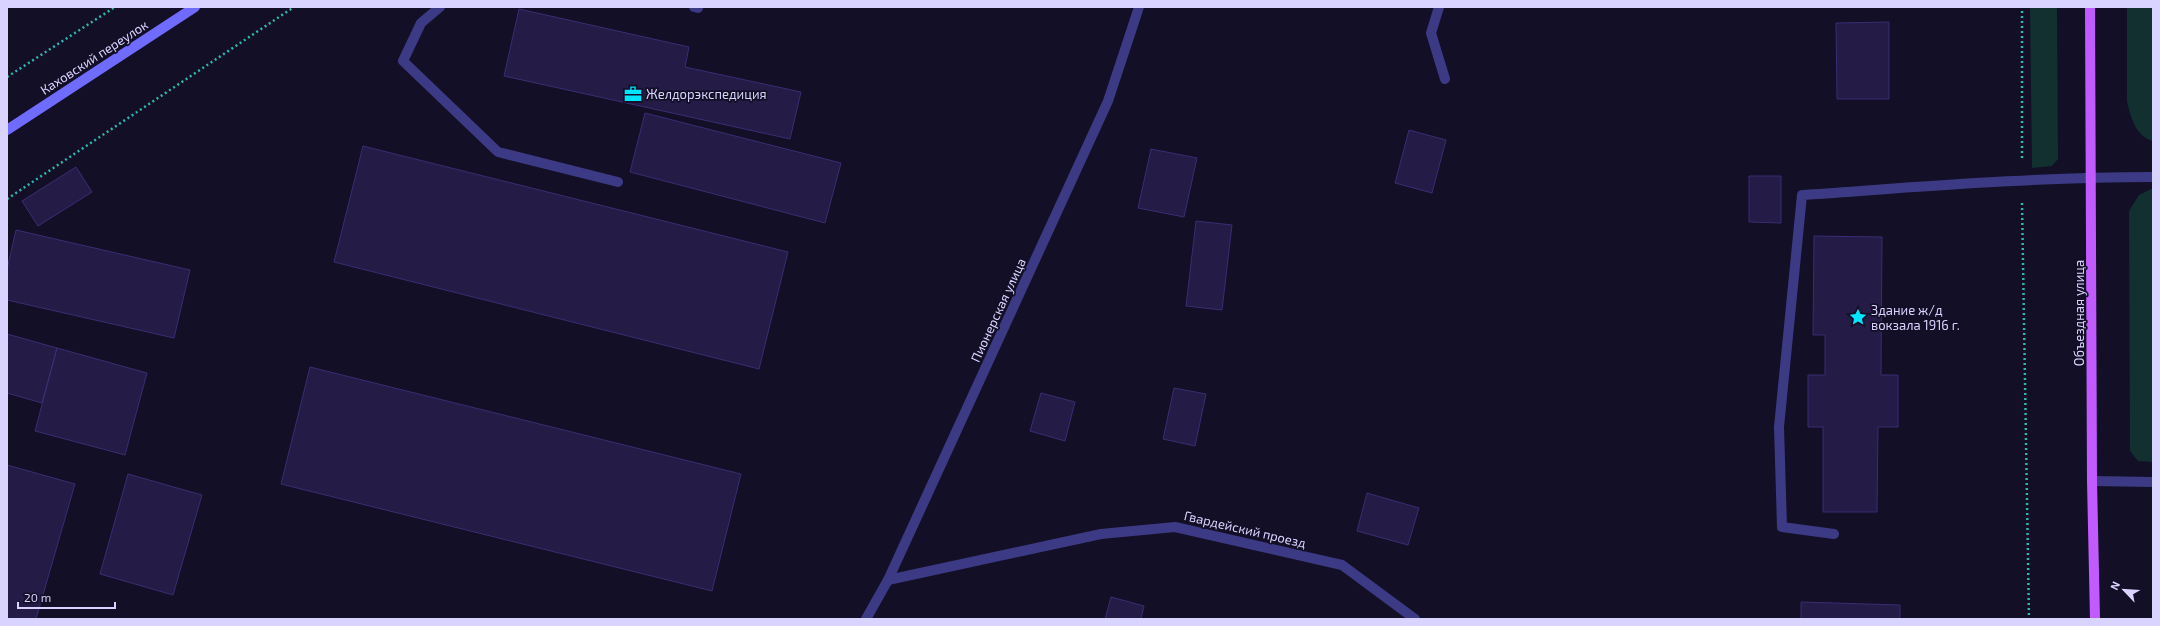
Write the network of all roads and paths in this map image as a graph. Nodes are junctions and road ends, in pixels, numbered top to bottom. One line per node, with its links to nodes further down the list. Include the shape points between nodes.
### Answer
1 (114, 7): 9 (path)
2 (195, 7): 11 (main road, Каховский переулок)
3 (294, 7): 16 (path)
4 (440, 7): 15 (street, via 421,23 403,61 498,152)
5 (1139, 7): 20 (street, Пионерская улица, via 1108,101)
6 (1439, 7): 10 (street, via 1431,33)
7 (2022, 7): 14 (path)
8 (2090, 7): 12 (main road, Объездная улица)
9 (7, 77)
10 (1445, 78)
11 (7, 130)
12 (2091, 177): 13 (street); 14 (street); 17 (main road, Объездная улица)
13 (2153, 177)
14 (2021, 180): 19 (street, via 1802,195 1779,427 1782,527); 23 (path)
15 (618, 182)
16 (7, 199)
17 (2092, 481): 18 (street); 24 (main road, Объездная улица)
18 (2153, 482)
19 (1834, 534)
20 (888, 580): 21 (street, Пионерская улица); 22 (street, Гвардейский проезд, via 1101,534 1175,527 1342,565)
21 (866, 619)
22 (1415, 619)
23 (2029, 619)
24 (2095, 619)

